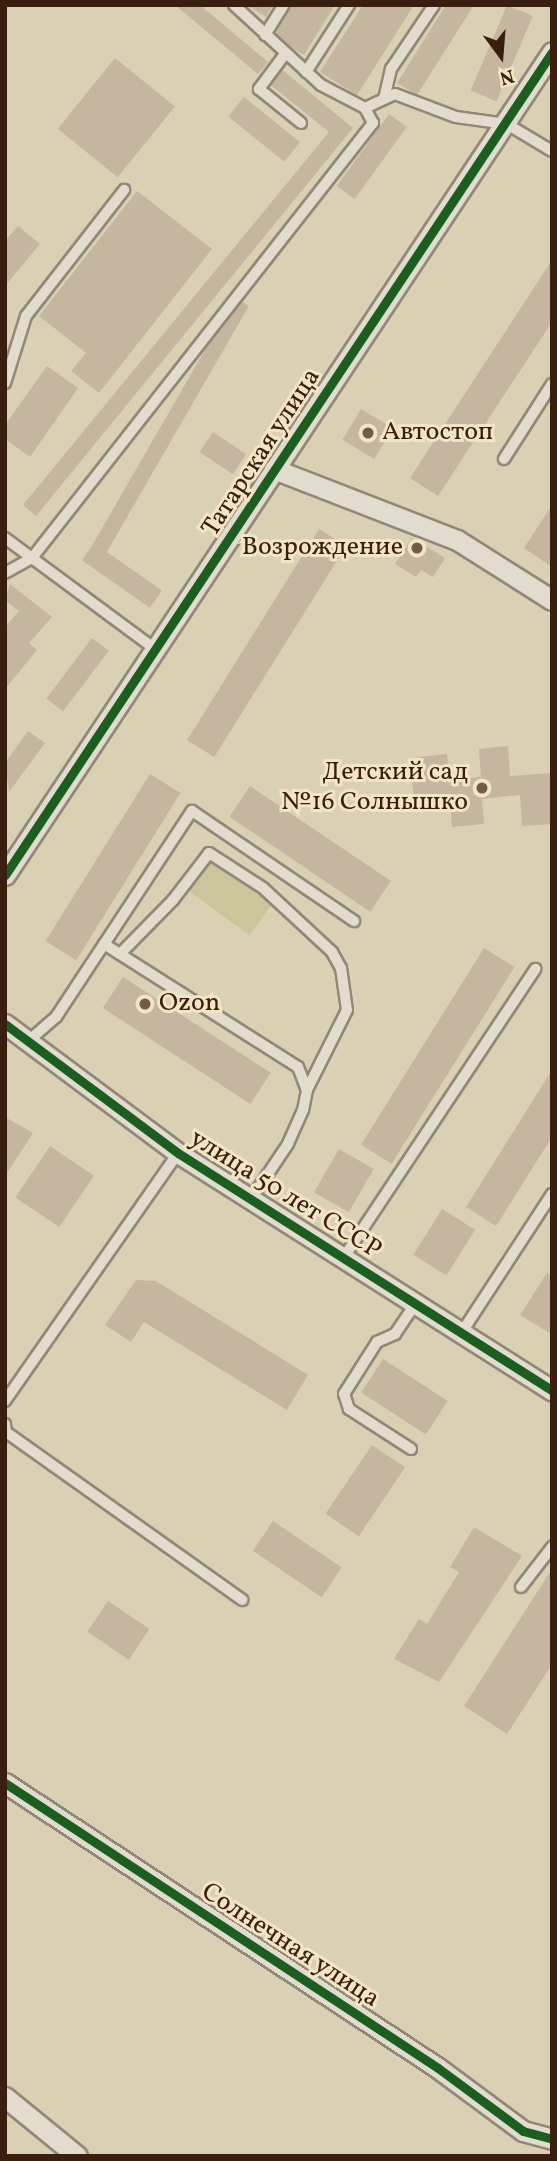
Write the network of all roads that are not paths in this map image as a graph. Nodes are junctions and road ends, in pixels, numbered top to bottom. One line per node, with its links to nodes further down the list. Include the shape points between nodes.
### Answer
1 (234, 5): 5 (lane)
2 (285, 5): 5 (lane)
3 (349, 5): 8 (lane)
4 (434, 5): 9 (lane, via 391,69)
5 (265, 35): 7 (lane)
6 (552, 52): 12 (street, Татарская улица)
7 (285, 54): 8 (lane); 11 (lane, via 259,89)
8 (306, 72): 10 (lane)
9 (384, 99): 10 (lane); 12 (lane, via 395,94 456,117)
10 (365, 108): 20 (lane, via 373,123)
11 (300, 123)
12 (507, 124): 13 (lane); 18 (street, Татарская улица)
13 (552, 151)
14 (124, 190): 15 (lane, via 26,316)
15 (5, 383)
16 (552, 384): 17 (lane)
17 (504, 459)
18 (274, 469): 22 (street, via 457,540); 23 (street, Татарская улица)
19 (5, 538): 20 (lane)
20 (32, 558): 21 (lane); 23 (lane)
21 (5, 573)
22 (552, 600)
23 (155, 649): 24 (street, Татарская улица)
24 (5, 875)
25 (354, 921): 26 (lane, via 192,811)
26 (104, 944): 27 (lane); 30 (lane, via 56,1017)
27 (120, 954): 31 (lane, via 298,1067); 31 (lane, via 173,900 209,853 263,888 332,952 341,968 347,1010)
28 (535, 969): 35 (lane)
29 (5, 1024): 30 (street, улица 50 лет СССР)
30 (26, 1043): 32 (street, улица 50 лет СССР)
31 (307, 1090): 34 (lane, via 288,1144)
32 (178, 1153): 34 (street, улица 50 лет СССР); 39 (lane)
33 (552, 1194): 37 (lane)
34 (251, 1199): 35 (street, улица 50 лет СССР)
35 (344, 1257): 36 (street, улица 50 лет СССР)
36 (416, 1303): 37 (street, улица 50 лет СССР); 41 (lane, via 395,1334 377,1342 344,1394 349,1409)
37 (462, 1332): 38 (street, улица 50 лет СССР)
38 (552, 1390)
39 (5, 1401)
40 (5, 1424): 44 (lane, via 6,1432)
41 (411, 1449)
42 (552, 1547): 43 (lane)
43 (521, 1587)
44 (242, 1600)
45 (5, 1783): 47 (street, Солнечная улица, via 438,2068 523,2132)
46 (5, 2097): 48 (street)
47 (552, 2139)
48 (77, 2156)

